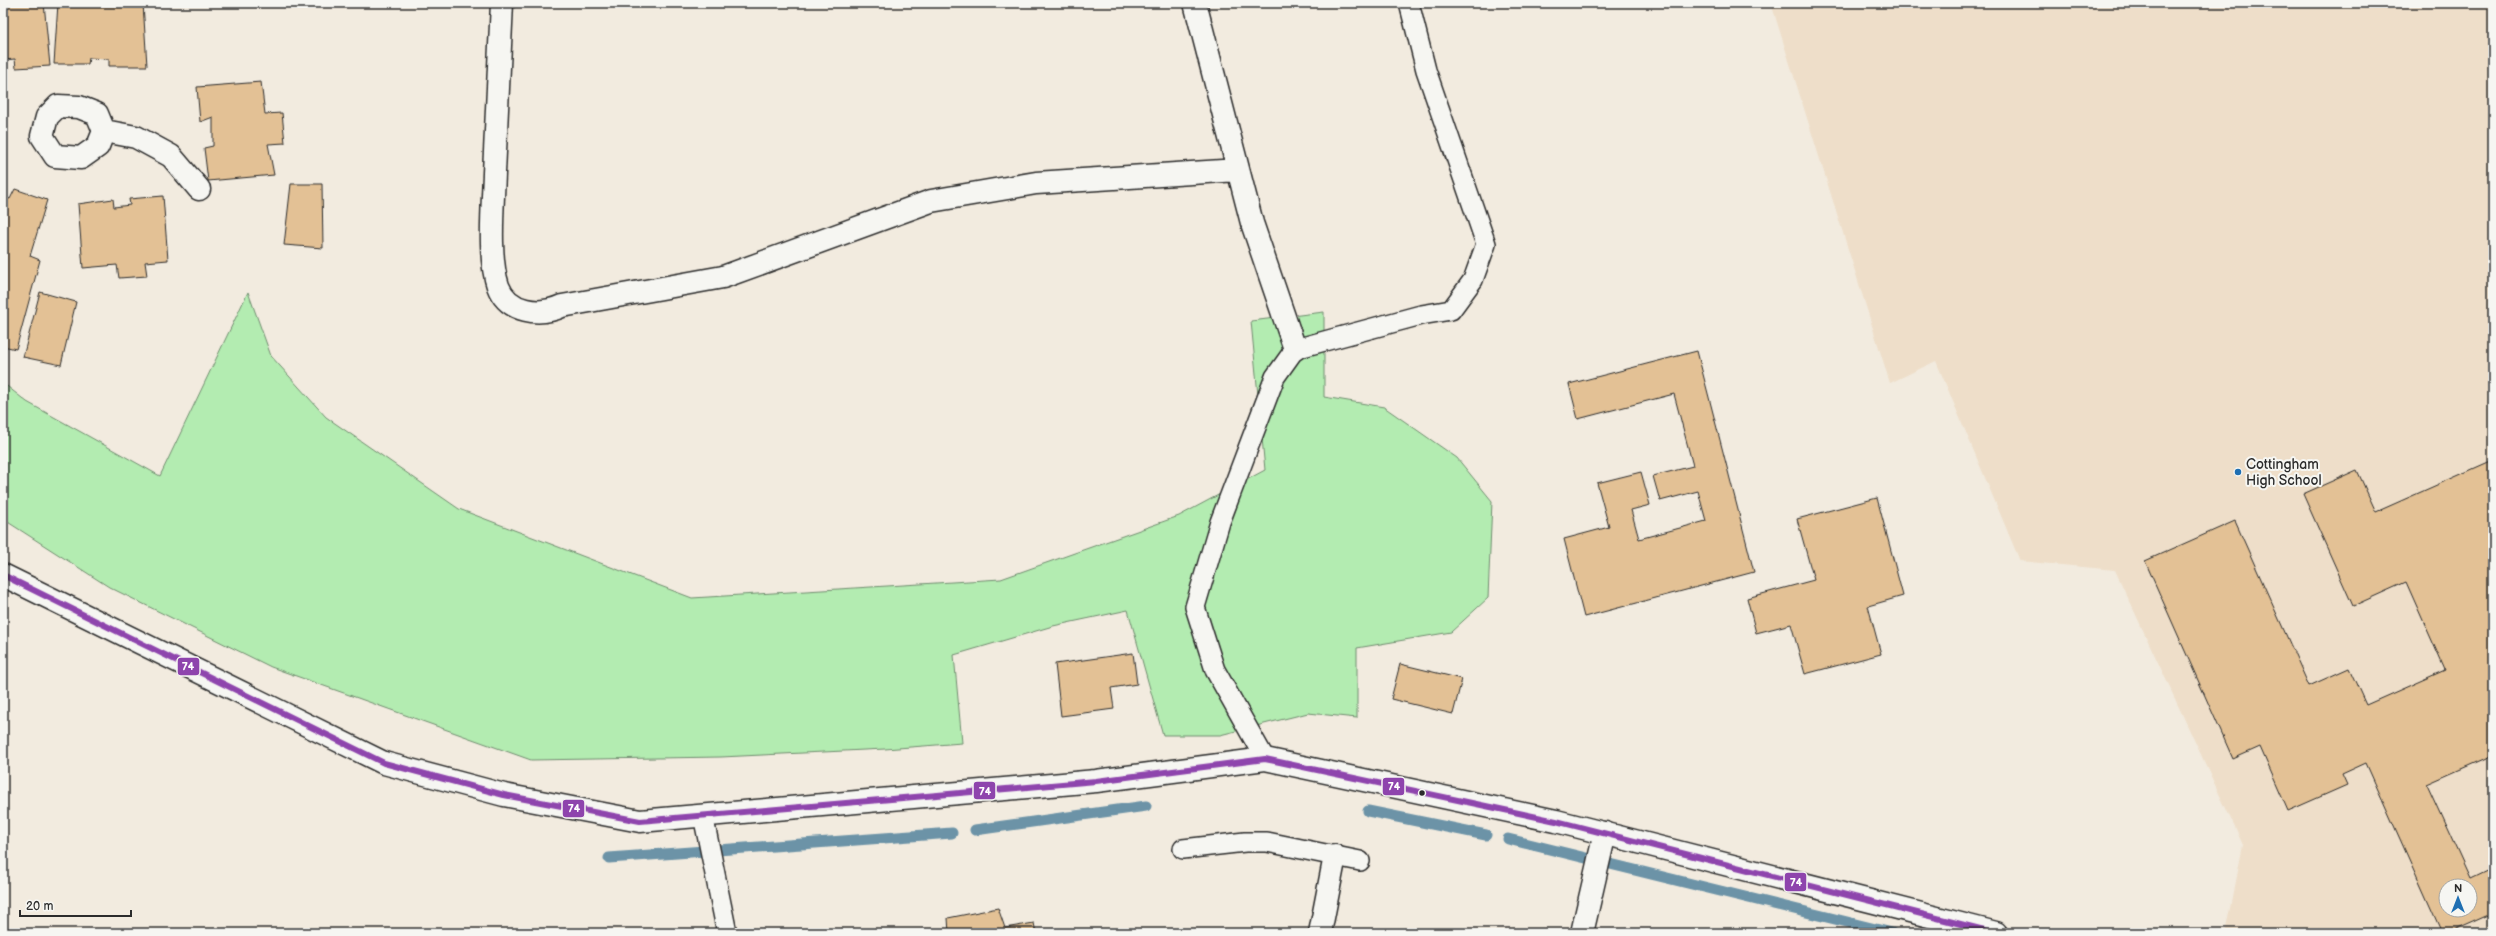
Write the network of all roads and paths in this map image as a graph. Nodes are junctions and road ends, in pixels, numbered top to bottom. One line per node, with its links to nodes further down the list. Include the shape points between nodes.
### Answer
1 (502, 3): 5 (main road, via 492,237 498,285 502,293 520,308 534,312 549,312 562,306 723,277 931,201 1036,183)
2 (1195, 3): 5 (main road)
3 (1409, 3): 7 (lane, via 1426,70 1486,244 1473,280 1451,310 1421,315)
4 (104, 131): 6 (main road, via 136,137 171,156)
5 (1238, 170): 7 (main road, via 1252,223)
6 (199, 189)
7 (1295, 350): 9 (lane, via 1275,377 1220,522 1195,607 1215,670)
8 (3, 575): 10 (main road, via 384,763 504,795 640,821)
9 (1265, 759): 10 (main road, via 1096,780); 11 (main road)
10 (703, 815): 15 (lane)
11 (1605, 833): 17 (main road); 18 (main road)
12 (1182, 850): 13 (lane, via 1245,842 1268,842)
13 (1335, 856): 14 (lane); 16 (main road)
14 (1360, 861)
15 (727, 933)
16 (1320, 933)
17 (1582, 933)
18 (1996, 933)

